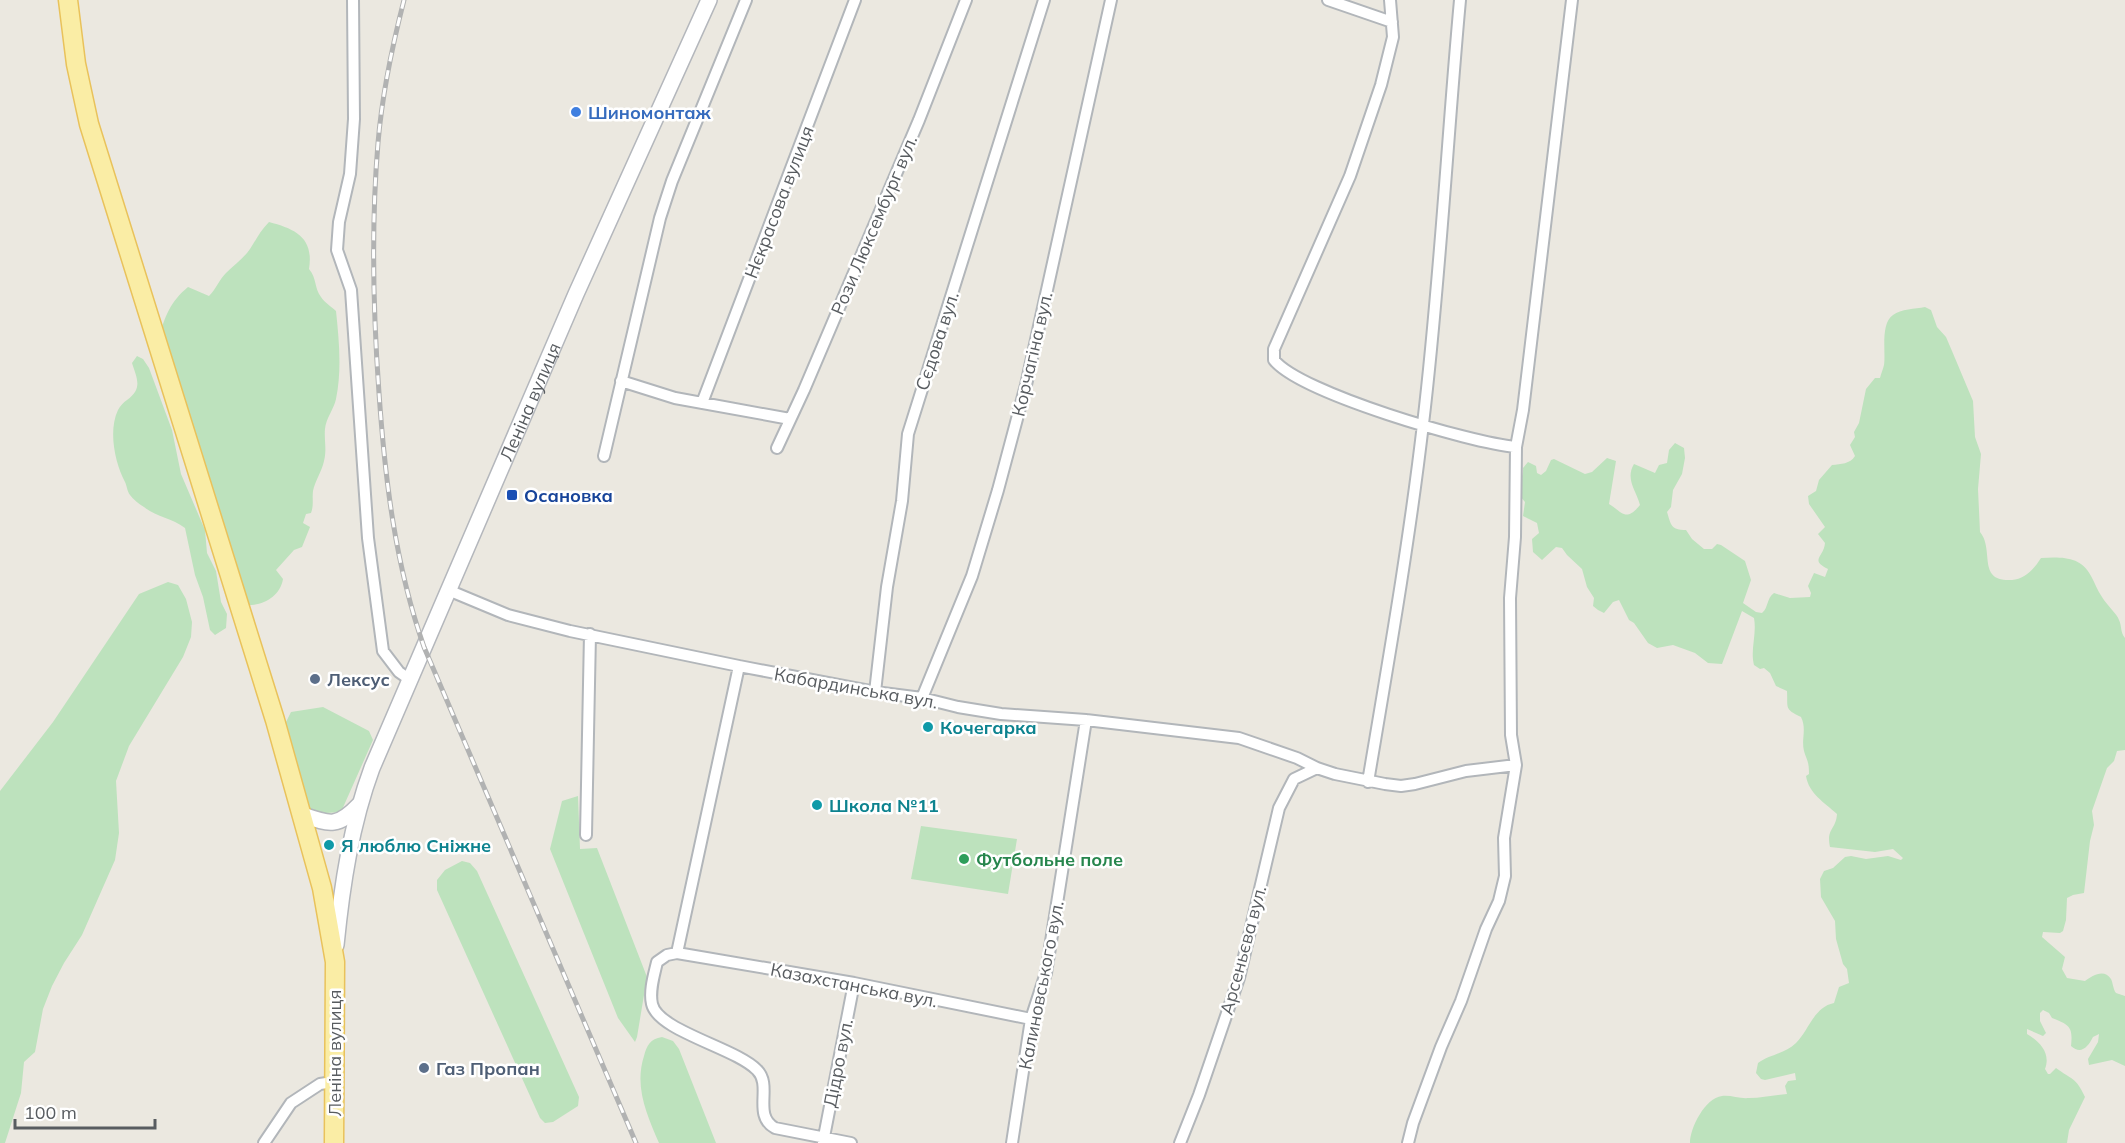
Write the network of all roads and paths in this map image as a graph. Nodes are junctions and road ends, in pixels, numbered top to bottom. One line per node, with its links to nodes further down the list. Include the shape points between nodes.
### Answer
1 (68, 0): 32 (main road, Леніна вулиця, via 89,124)
2 (353, 0): 24 (street, via 354,119 350,174 337,250 351,290 368,538 383,651)
3 (709, 0): 21 (main road, Леніна вулиця)
4 (746, 0): 14 (street, via 672,181)
5 (855, 0): 15 (street, Нєкрасова вулиця)
6 (966, 0): 16 (street, Рози Люксембург вул., via 919,120)
7 (1044, 0): 25 (street, Сєдова вул., via 908,434)
8 (1111, 0): 26 (street, Корчагіна вул., via 1026,385 998,490 972,576)
9 (1328, 0): 13 (street)
10 (1390, 0): 13 (street)
11 (1460, 0): 17 (street, via 1444,219)
12 (1572, 0): 18 (street)
13 (1392, 22): 17 (street, via 1393,37 1381,85 1350,176 1274,349 1274,360 1289,373 1335,395)
14 (621, 381): 15 (street); 20 (street)
15 (702, 403): 16 (street)
16 (789, 419): 19 (street, Рози Люксембург вул.)
17 (1423, 424): 18 (street, via 1460,437); 30 (street)
18 (1516, 447): 28 (street, via 1510,598 1511,735)
19 (777, 448)
20 (604, 456)
21 (448, 590): 22 (street, Кабардинська вул., via 508,615); 24 (main road, Леніна вулиця)
22 (590, 634): 23 (street, Кабардинська вул.); 33 (street)
23 (739, 666): 25 (street, Кабардинська вул.); 34 (street)
24 (409, 679): 31 (main road, Леніна вулиця)
25 (875, 692): 26 (street, Кабардинська вул.)
26 (922, 698): 27 (street, Кабардинська вул., via 1001,714)
27 (1086, 720): 29 (street, Кабардинська вул., via 1239,738); 37 (street, Калиновського вул., via 1046,973)
28 (1516, 765): 30 (street, Кабардинська вул., via 1466,771 1401,786); 45 (street, via 1499,901)
29 (1317, 768): 30 (street, Кабардинська вул.); 44 (street, Арсеньєва вул., via 1294,779 1279,808 1239,978)
30 (1368, 782)
31 (359, 805): 32 (main road, via 337,823); 35 (main road, Леніна вулиця, via 340,901)
32 (303, 815): 35 (main road, Леніна вулиця, via 322,888)
33 (586, 835)
34 (677, 953): 36 (street, Казахстанська вул.); 39 (street, via 657,962 654,1011 674,1027 728,1051 757,1070 763,1080 764,1116 768,1124)
35 (335, 962): 38 (main road, Леніна вулиця)
36 (854, 983): 37 (street, Казахстанська вул.); 39 (street, Дідро вул.)
37 (1031, 1019): 43 (street, Калиновського вул.)
38 (333, 1082): 40 (street, via 320,1084 291,1103); 41 (main road, Леніна вулиця)
39 (824, 1140): 42 (street)
40 (264, 1143)
41 (334, 1143)
42 (851, 1143)
43 (1012, 1143)
44 (1180, 1143)
45 (1408, 1143)

